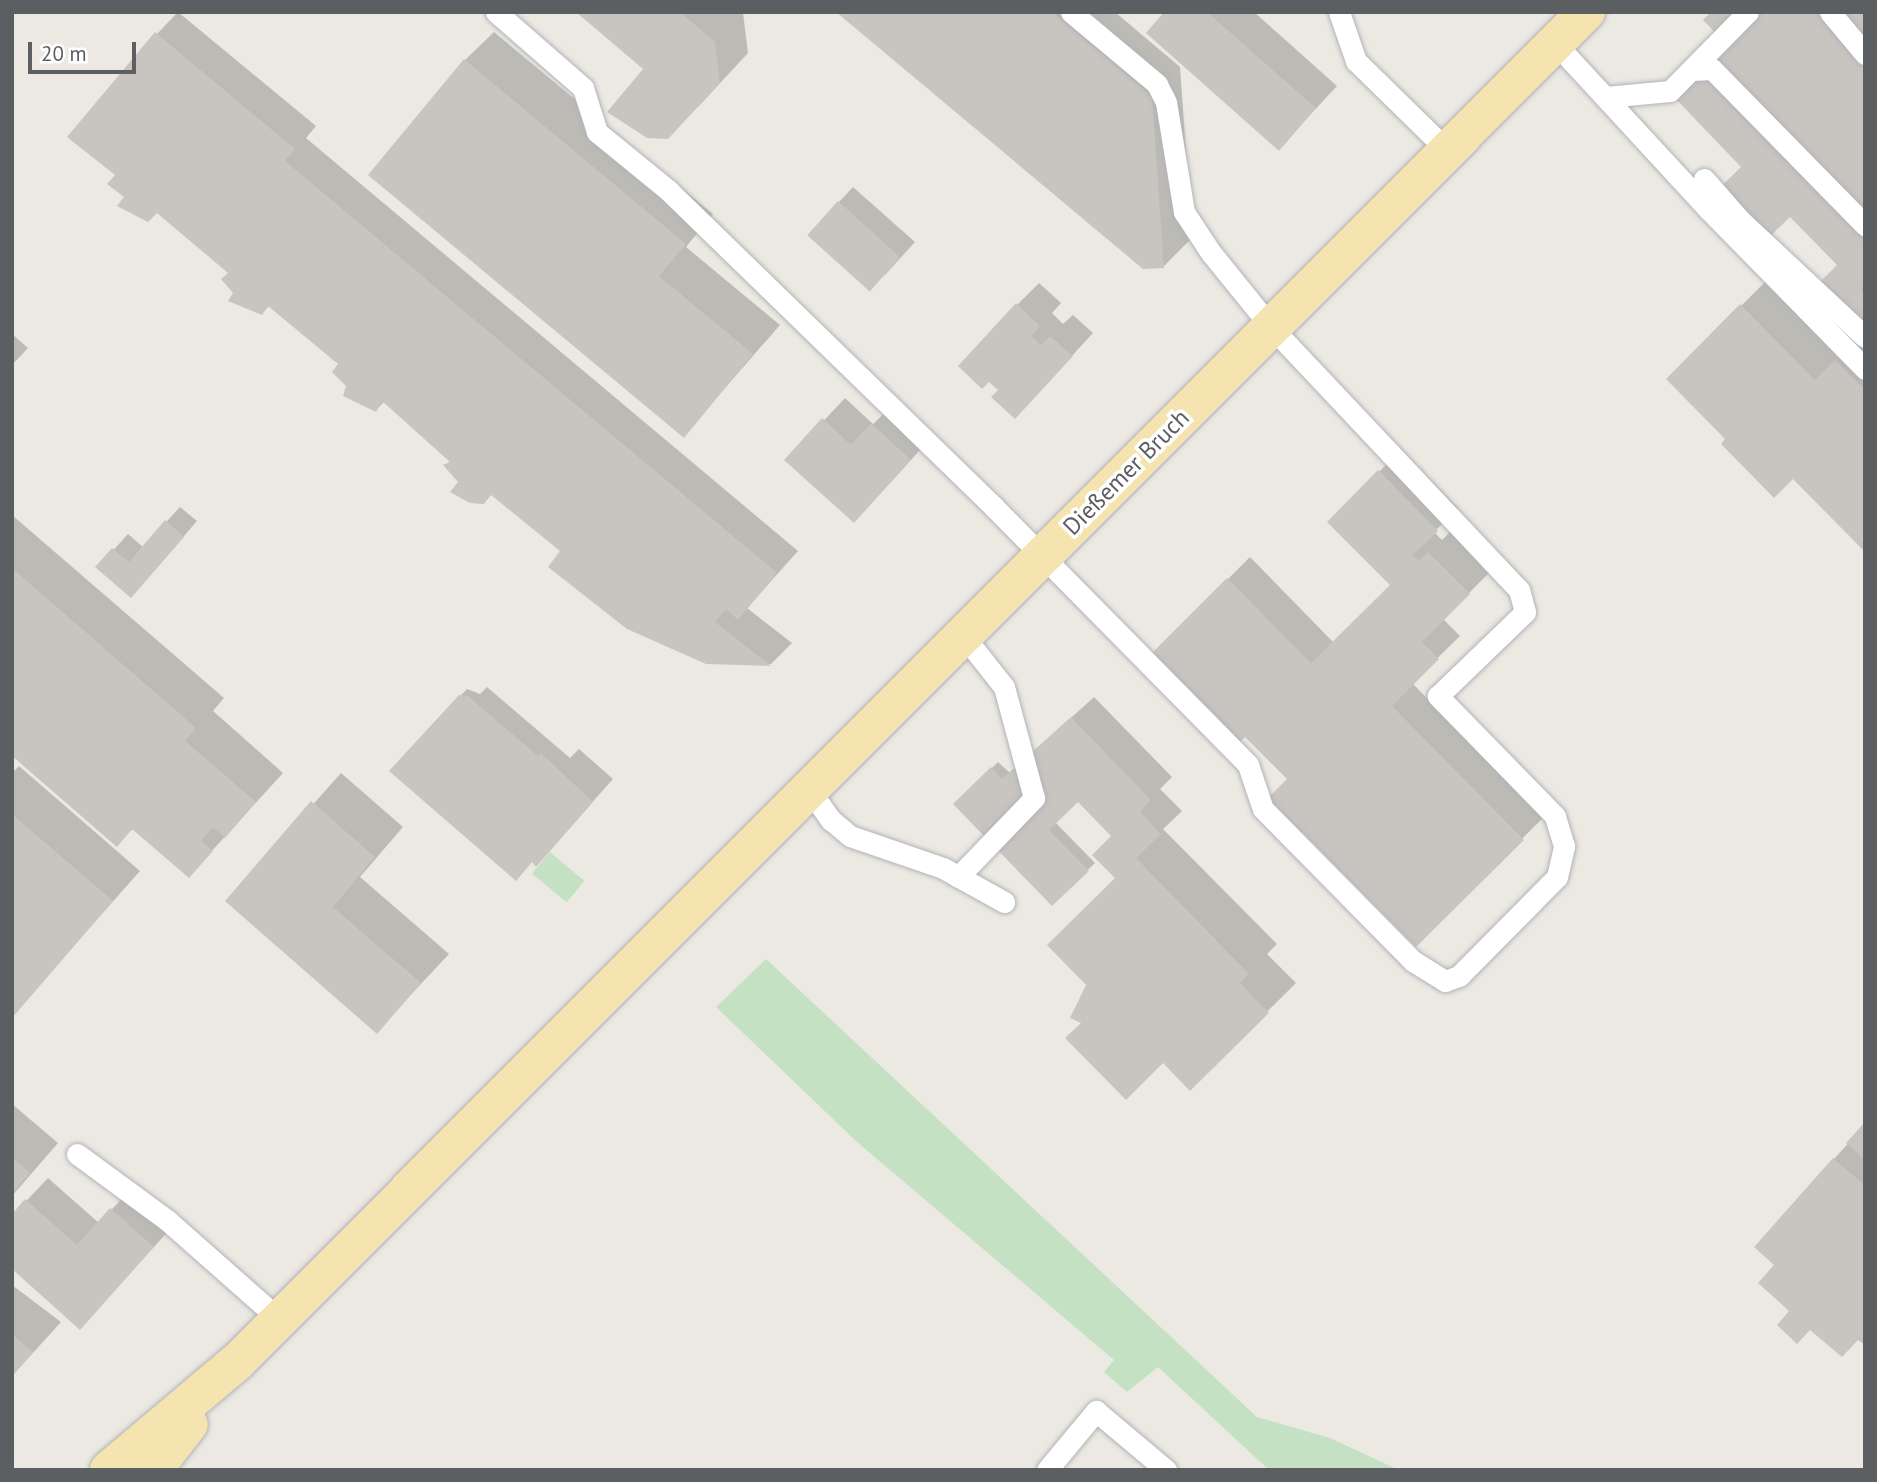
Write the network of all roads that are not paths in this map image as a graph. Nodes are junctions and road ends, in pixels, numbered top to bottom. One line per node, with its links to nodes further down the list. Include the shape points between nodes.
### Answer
1 (496, 12): 17 (lane, via 583,88 597,132 668,190)
2 (1071, 12): 14 (lane, via 1157,84 1166,102 1184,212)
3 (1339, 12): 11 (lane, via 1356,61)
4 (1586, 12): 7 (main road, Dießemer Bruch)
5 (1730, 12): 9 (lane)
6 (1748, 12): 8 (lane)
7 (1555, 43): 10 (lane); 11 (main road, Dießemer Bruch)
8 (1692, 70): 9 (lane, via 1670,91); 13 (lane, via 1712,69)
9 (1651, 93): 10 (lane)
10 (1606, 97): 16 (lane, via 1718,220)
11 (1448, 151): 14 (main road, Dießemer Bruch)
12 (1703, 179): 15 (lane, via 1740,220)
13 (1865, 225)
14 (1271, 327): 17 (main road, Dießemer Bruch); 17 (lane, via 1519,590 1525,612 1438,696 1555,817 1564,846 1557,877 1472,965 1445,981 1413,961 1263,809 1248,765)
15 (1865, 337)
16 (1865, 369)
17 (1043, 555): 18 (main road, Dießemer Bruch)
18 (963, 635): 19 (main road, Dießemer Bruch); 20 (lane, via 1004,687 1034,798)
19 (809, 789): 20 (lane, via 831,820 850,836); 23 (main road, Dießemer Bruch)
20 (958, 877): 21 (lane)
21 (1004, 902)
22 (77, 1154): 23 (lane, via 167,1220)
23 (279, 1320): 24 (main road, Dießemer Bruch)
24 (238, 1361): 25 (main road); 26 (main road)
25 (109, 1470)
26 (153, 1470)
27 (1047, 1470): 28 (lane, via 1096,1412)
28 (1166, 1470)

